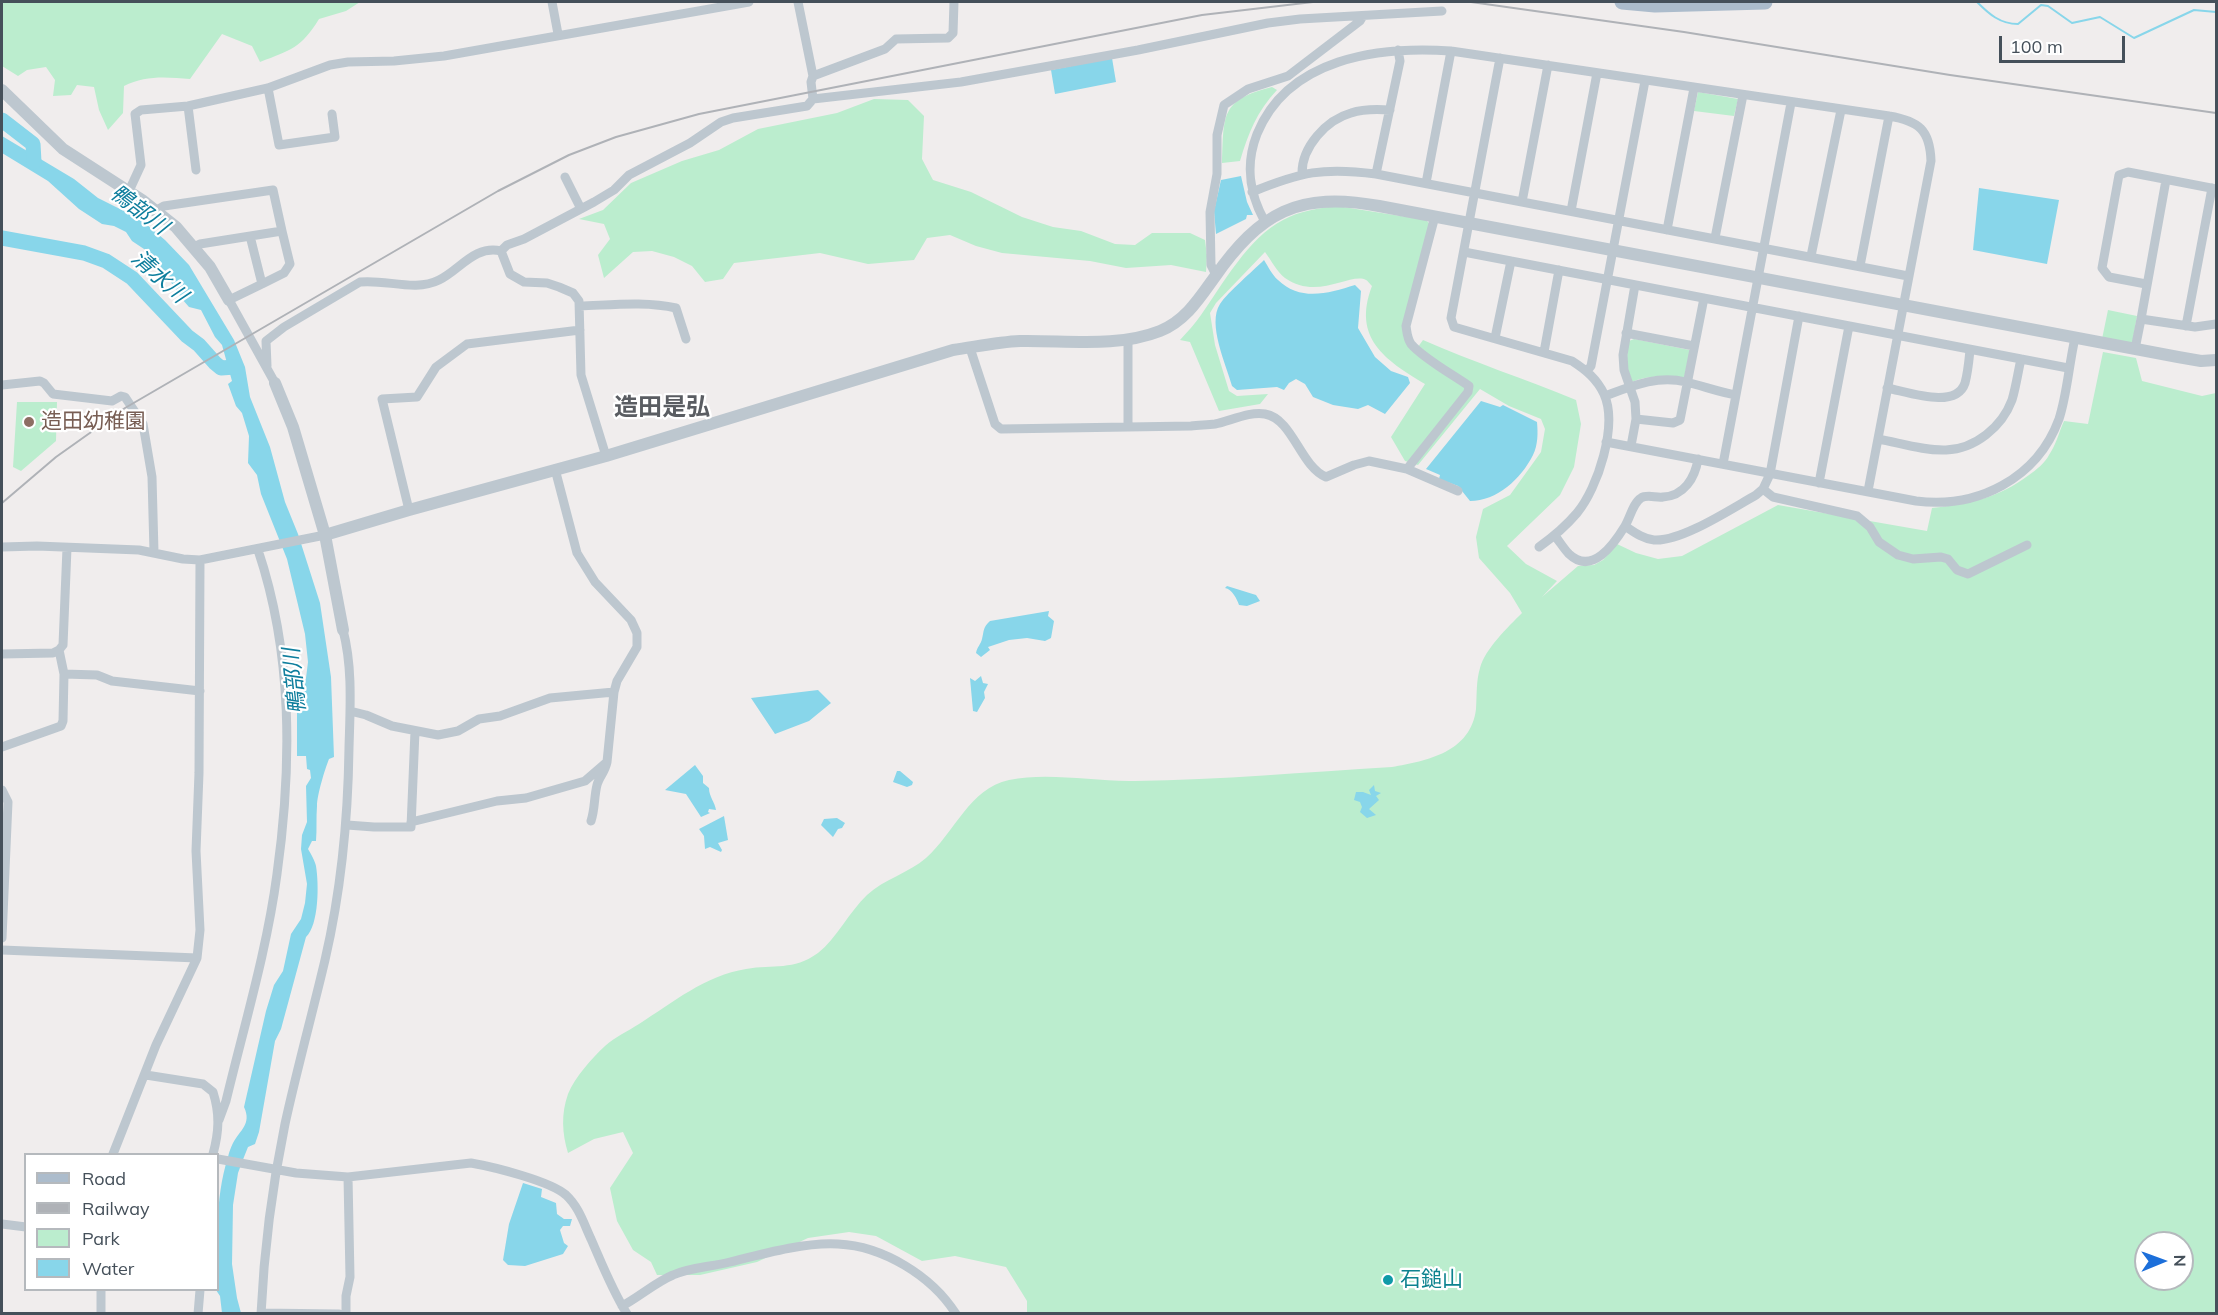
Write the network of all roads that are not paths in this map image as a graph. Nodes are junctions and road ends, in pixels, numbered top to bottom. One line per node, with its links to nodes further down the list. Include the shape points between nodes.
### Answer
1 (552, 2): 11 (street)
2 (689, 2): 9 (street)
3 (749, 2): 9 (street)
4 (798, 2): 17 (street)
5 (954, 2): 17 (street, via 953,33 948,38 896,39 885,49)
6 (1622, 2): 7 (main road)
7 (1765, 2)
8 (1442, 11): 10 (street)
9 (689, 12): 11 (street)
10 (1363, 16): 23 (street, via 1268,23 960,82); 61 (street, via 1288,76 1248,89 1224,105 1217,135 1217,174 1210,212 1211,265)
11 (558, 34): 19 (street, via 444,56 330,65)
12 (1398, 50): 13 (street); 26 (street, via 1400,61); 38 (street, via 1325,65 1288,89 1262,123 1253,144 1249,161)
13 (1451, 51): 14 (street); 35 (street)
14 (1500, 58): 15 (street); 39 (street)
15 (1548, 66): 16 (street); 40 (street)
16 (1597, 73): 18 (street); 43 (street)
17 (813, 76): 23 (street)
18 (1645, 81): 20 (street); 45 (street)
19 (268, 88): 25 (street); 28 (street, via 279,145 335,137)
20 (1694, 88): 22 (street); 48 (street)
21 (2, 90): 37 (street, via 63,149)
22 (1743, 95): 24 (street); 51 (street)
23 (813, 99): 41 (street, via 807,106 721,123 629,175 614,190)
24 (1791, 103): 27 (street); 53 (street)
25 (188, 106): 30 (street); 37 (street, via 141,110 135,114 141,165)
26 (1389, 110): 31 (street, via 1350,113 1335,121 1307,150); 32 (street)
27 (1841, 110): 29 (street); 57 (street)
28 (332, 114)
29 (1889, 117): 59 (street); 62 (street, via 1915,123 1930,145 1931,161)
30 (195, 170)
31 (1302, 173): 32 (street, via 1347,170); 38 (street)
32 (1376, 174): 35 (street)
33 (565, 177): 41 (street)
34 (2166, 180): 36 (street); 66 (street); 66 (street, via 2128,172 2119,175 2102,268 2109,277)
35 (1426, 183): 39 (street)
36 (2214, 188): 77 (street)
37 (129, 191): 42 (street)
38 (1252, 192): 46 (street)
39 (1474, 193): 40 (street); 47 (street)
40 (1522, 202): 43 (street)
41 (581, 209): 54 (street)
42 (157, 210): 49 (street, via 273,190); 52 (street)
43 (1571, 211): 45 (street)
44 (1435, 216): 46 (street, via 1329,200 1306,203); 47 (street); 110 (street, via 1406,326 1407,335 1420,351 1469,386)
45 (1619, 221): 48 (street); 55 (street)
46 (1265, 222): 61 (street)
47 (1469, 223): 55 (street); 56 (street)
48 (1666, 230): 51 (street)
49 (282, 231): 50 (street); 65 (street, via 290,264 284,273)
50 (250, 236): 52 (street); 65 (street)
51 (1715, 238): 53 (street)
52 (195, 247): 69 (street)
53 (1763, 248): 57 (street); 63 (street)
54 (501, 251): 71 (street, via 510,274 524,282 547,283 573,293); 92 (street, via 493,249 469,257 425,286 360,282 266,341)
55 (1613, 251): 63 (street); 64 (street)
56 (1464, 252): 58 (street); 81 (street, via 1451,318 1455,327)
57 (1811, 256): 59 (street)
58 (1511, 261): 60 (street); 81 (street)
59 (1860, 266): 62 (street)
60 (1559, 270): 64 (street); 89 (street)
61 (1216, 274): 84 (street, via 1181,319 1162,330)
62 (1908, 276): 70 (street)
63 (1758, 278): 70 (street); 72 (street)
64 (1608, 280): 67 (street); 94 (street)
65 (262, 284): 69 (street)
66 (2146, 284): 74 (street)
67 (1635, 285): 68 (street); 79 (street)
68 (1704, 298): 72 (street); 85 (street)
69 (229, 300): 92 (street)
70 (1903, 305): 80 (street); 82 (street)
71 (580, 306): 78 (street); 83 (street, via 676,308)
72 (1752, 308): 73 (street); 100 (street)
73 (1799, 316): 76 (street); 112 (street)
74 (2140, 319): 77 (street); 88 (street)
75 (2217, 324): 77 (street)
76 (1849, 326): 80 (street); 113 (street)
77 (2186, 326)
78 (580, 330): 107 (street, via 581,375); 117 (street, via 467,344 436,367 417,397 382,399)
79 (1626, 333): 85 (street); 98 (street, via 1623,355)
80 (1898, 336): 87 (street); 99 (street)
81 (1496, 338): 89 (street)
82 (2075, 338): 88 (street); 93 (street)
83 (686, 339)
84 (1128, 339): 86 (street, via 1019,341); 103 (street)
85 (1694, 346): 95 (street)
86 (970, 348): 103 (street, via 995,424 1001,429); 107 (street)
87 (1970, 350): 90 (street); 99 (street, via 1965,384 1952,397)
88 (2135, 350): 91 (street)
89 (1544, 352): 94 (street, via 1572,361)
90 (2020, 359): 93 (street); 104 (street, via 2012,401 1986,436 1947,450)
91 (2217, 360)
92 (267, 366): 96 (street)
93 (2068, 368): 116 (street, via 2059,418 2046,445 2031,464 2002,486 1988,494 1933,503)
94 (1587, 371): 101 (street)
95 (1687, 382): 98 (street, via 1658,380); 100 (street); 102 (street, via 1680,420 1673,423)
96 (275, 383): 119 (street, via 294,427)
97 (2, 385): 126 (street, via 40,381 53,394 112,401 125,397 143,424 152,477)
98 (1629, 387): 101 (street); 102 (street)
99 (1887, 388): 104 (street)
100 (1736, 395): 109 (street)
101 (1605, 396): 105 (street, via 1609,415)
102 (1636, 419): 106 (street)
103 (1128, 427): 110 (street, via 1213,424 1265,414 1278,420 1306,459 1326,477 1369,461)
104 (1878, 439): 116 (street)
105 (1606, 442): 106 (street); 120 (street, via 1588,497)
106 (1631, 446): 108 (street)
107 (606, 456): 111 (street)
108 (1698, 459): 109 (street); 118 (street, via 1691,480 1682,490 1662,498 1642,497)
109 (1723, 464): 112 (street)
110 (1407, 469): 115 (street)
111 (555, 470): 117 (street); 133 (street, via 577,553 637,633 637,647)
112 (1770, 474): 113 (street); 114 (street)
113 (1819, 483): 116 (street)
114 (1763, 489): 118 (street, via 1677,538 1652,540); 121 (street, via 1773,498 1857,516 1879,542 1898,555 1914,559 1941,557 1968,574)
115 (1458, 491)
116 (1868, 491)
117 (408, 510): 119 (street)
118 (1625, 526): 120 (street, via 1600,558 1590,562 1570,555)
119 (321, 536): 125 (street); 128 (street)
120 (1555, 536): 123 (street)
121 (2027, 545)
122 (2, 547): 124 (street)
123 (1539, 547)
124 (67, 548): 126 (street); 129 (street, via 65,632)
125 (262, 549): 127 (street); 146 (street, via 282,647 287,706 286,796 277,876 261,956)
126 (154, 552): 127 (street)
127 (200, 560): 132 (street)
128 (343, 630): 134 (street)
129 (59, 650): 130 (street); 131 (street)
130 (2, 654)
131 (64, 674): 132 (street, via 97,675 112,681); 136 (street, via 61,726)
132 (200, 691): 144 (street, via 196,851 200,930)
133 (614, 692): 135 (street, via 550,698 438,735); 137 (street)
134 (350, 711): 135 (street); 141 (street)
135 (415, 731): 140 (street)
136 (2, 747)
137 (607, 762): 139 (street, via 597,784); 140 (street, via 585,781 526,798)
138 (2, 790): 142 (street, via 8,802)
139 (591, 821)
140 (411, 822): 141 (street, via 411,827)
141 (347, 825): 150 (street, via 325,959)
142 (2, 938)
143 (2, 950): 144 (street)
144 (196, 958): 145 (street)
145 (146, 1075): 146 (street, via 203,1084 213,1092); 147 (street)
146 (219, 1120): 148 (street)
147 (114, 1153)
148 (214, 1153)
149 (219, 1159): 150 (street)
150 (273, 1169): 151 (street); 157 (street)
151 (348, 1177): 156 (street, via 471,1163 552,1187 566,1195 579,1211); 161 (street, via 350,1277)
152 (2, 1224): 153 (street)
153 (24, 1227)
154 (101, 1291): 158 (street)
155 (200, 1291): 159 (street)
156 (625, 1310): 162 (street, via 670,1276 690,1269 838,1244 868,1249 903,1264 927,1281)
157 (261, 1313): 160 (street)
158 (101, 1314)
159 (198, 1314)
160 (339, 1314)
161 (346, 1314)
162 (956, 1314)

